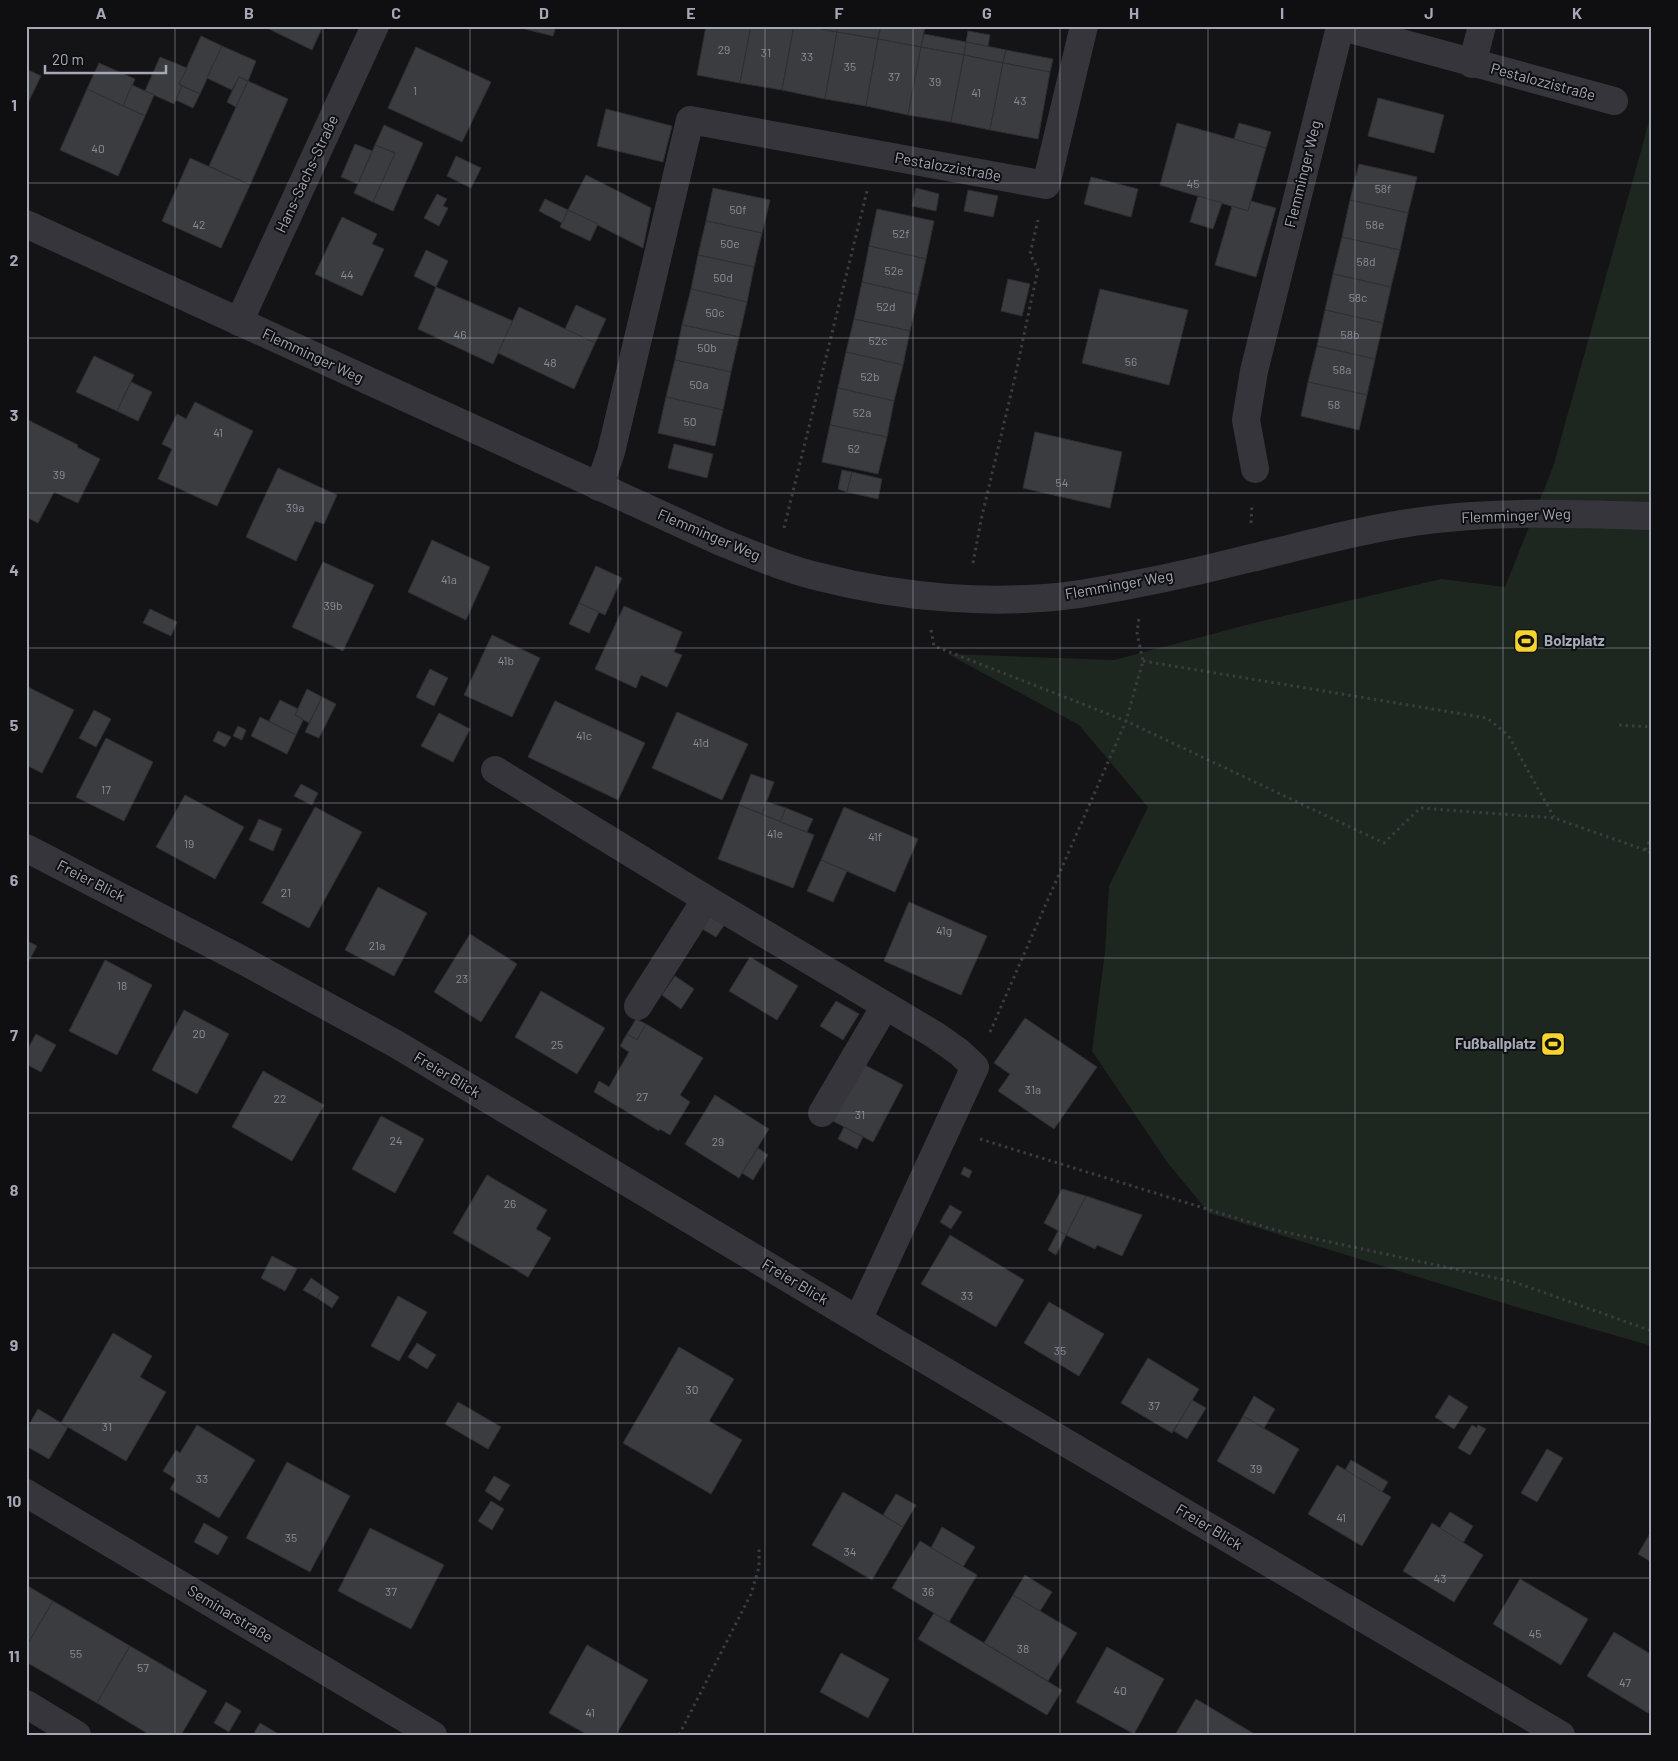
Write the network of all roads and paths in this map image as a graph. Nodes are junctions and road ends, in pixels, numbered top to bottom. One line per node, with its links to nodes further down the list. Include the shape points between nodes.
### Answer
1 (375, 26): 10 (street, Hans-Sachs-Straße)
2 (1084, 26): 8 (street)
3 (1340, 26): 5 (street, Pestalozzistraße); 11 (street, Flemminger Weg, via 1254,371 1246,420)
4 (1482, 26): 5 (street, Pestalozzistraße)
5 (1472, 64): 6 (street, Pestalozzistraße)
6 (1614, 101)
7 (877, 154): 8 (street, Pestalozzistraße); 12 (street, Pestalozzistraße, via 690,120 612,452); 15 (path, via 782,538)
8 (1046, 185): 18 (path, via 1030,254 1038,269 981,520)
9 (26, 224): 10 (street, Flemminger Weg)
10 (239, 322): 12 (street, Flemminger Weg)
11 (1255, 469): 14 (path)
12 (599, 488): 15 (street, Flemminger Weg)
13 (1652, 516): 14 (street, Flemminger Weg, via 1551,513 1457,517 1414,522)
14 (1248, 559): 16 (street, Flemminger Weg)
15 (773, 562): 17 (street, Flemminger Weg, via 818,577)
16 (1142, 582): 18 (street, Flemminger Weg, via 1078,594); 19 (path, via 1137,633)
17 (924, 595): 18 (street, Flemminger Weg); 20 (path, via 934,646)
18 (967, 598)
19 (1144, 661): 20 (path); 24 (path, via 1487,718 1508,735)
20 (1126, 721): 24 (path, via 1384,843 1420,808); 33 (path)
21 (1619, 725): 22 (path)
22 (1652, 727)
23 (495, 770): 30 (street)
24 (1554, 818): 28 (path)
25 (1652, 836): 28 (path)
26 (1652, 847): 28 (path)
27 (26, 848): 36 (street, Freier Blick, via 396,1044)
28 (1645, 850): 29 (path)
29 (1652, 853)
30 (706, 899): 31 (street); 32 (street)
31 (638, 1006)
32 (885, 1006): 33 (street, via 936,1036); 34 (street)
33 (975, 1067): 35 (street)
34 (822, 1113)
35 (945, 1128): 36 (street); 37 (path, via 1275,1230 1514,1282)
36 (858, 1320): 44 (street, Freier Blick)
37 (1652, 1331)
38 (26, 1494): 42 (street, Seminarstraße)
39 (759, 1546): 43 (path, via 759,1567 751,1594)
40 (26, 1704): 41 (street)
41 (77, 1735)
42 (433, 1735)
43 (679, 1735)
44 (1560, 1735)

